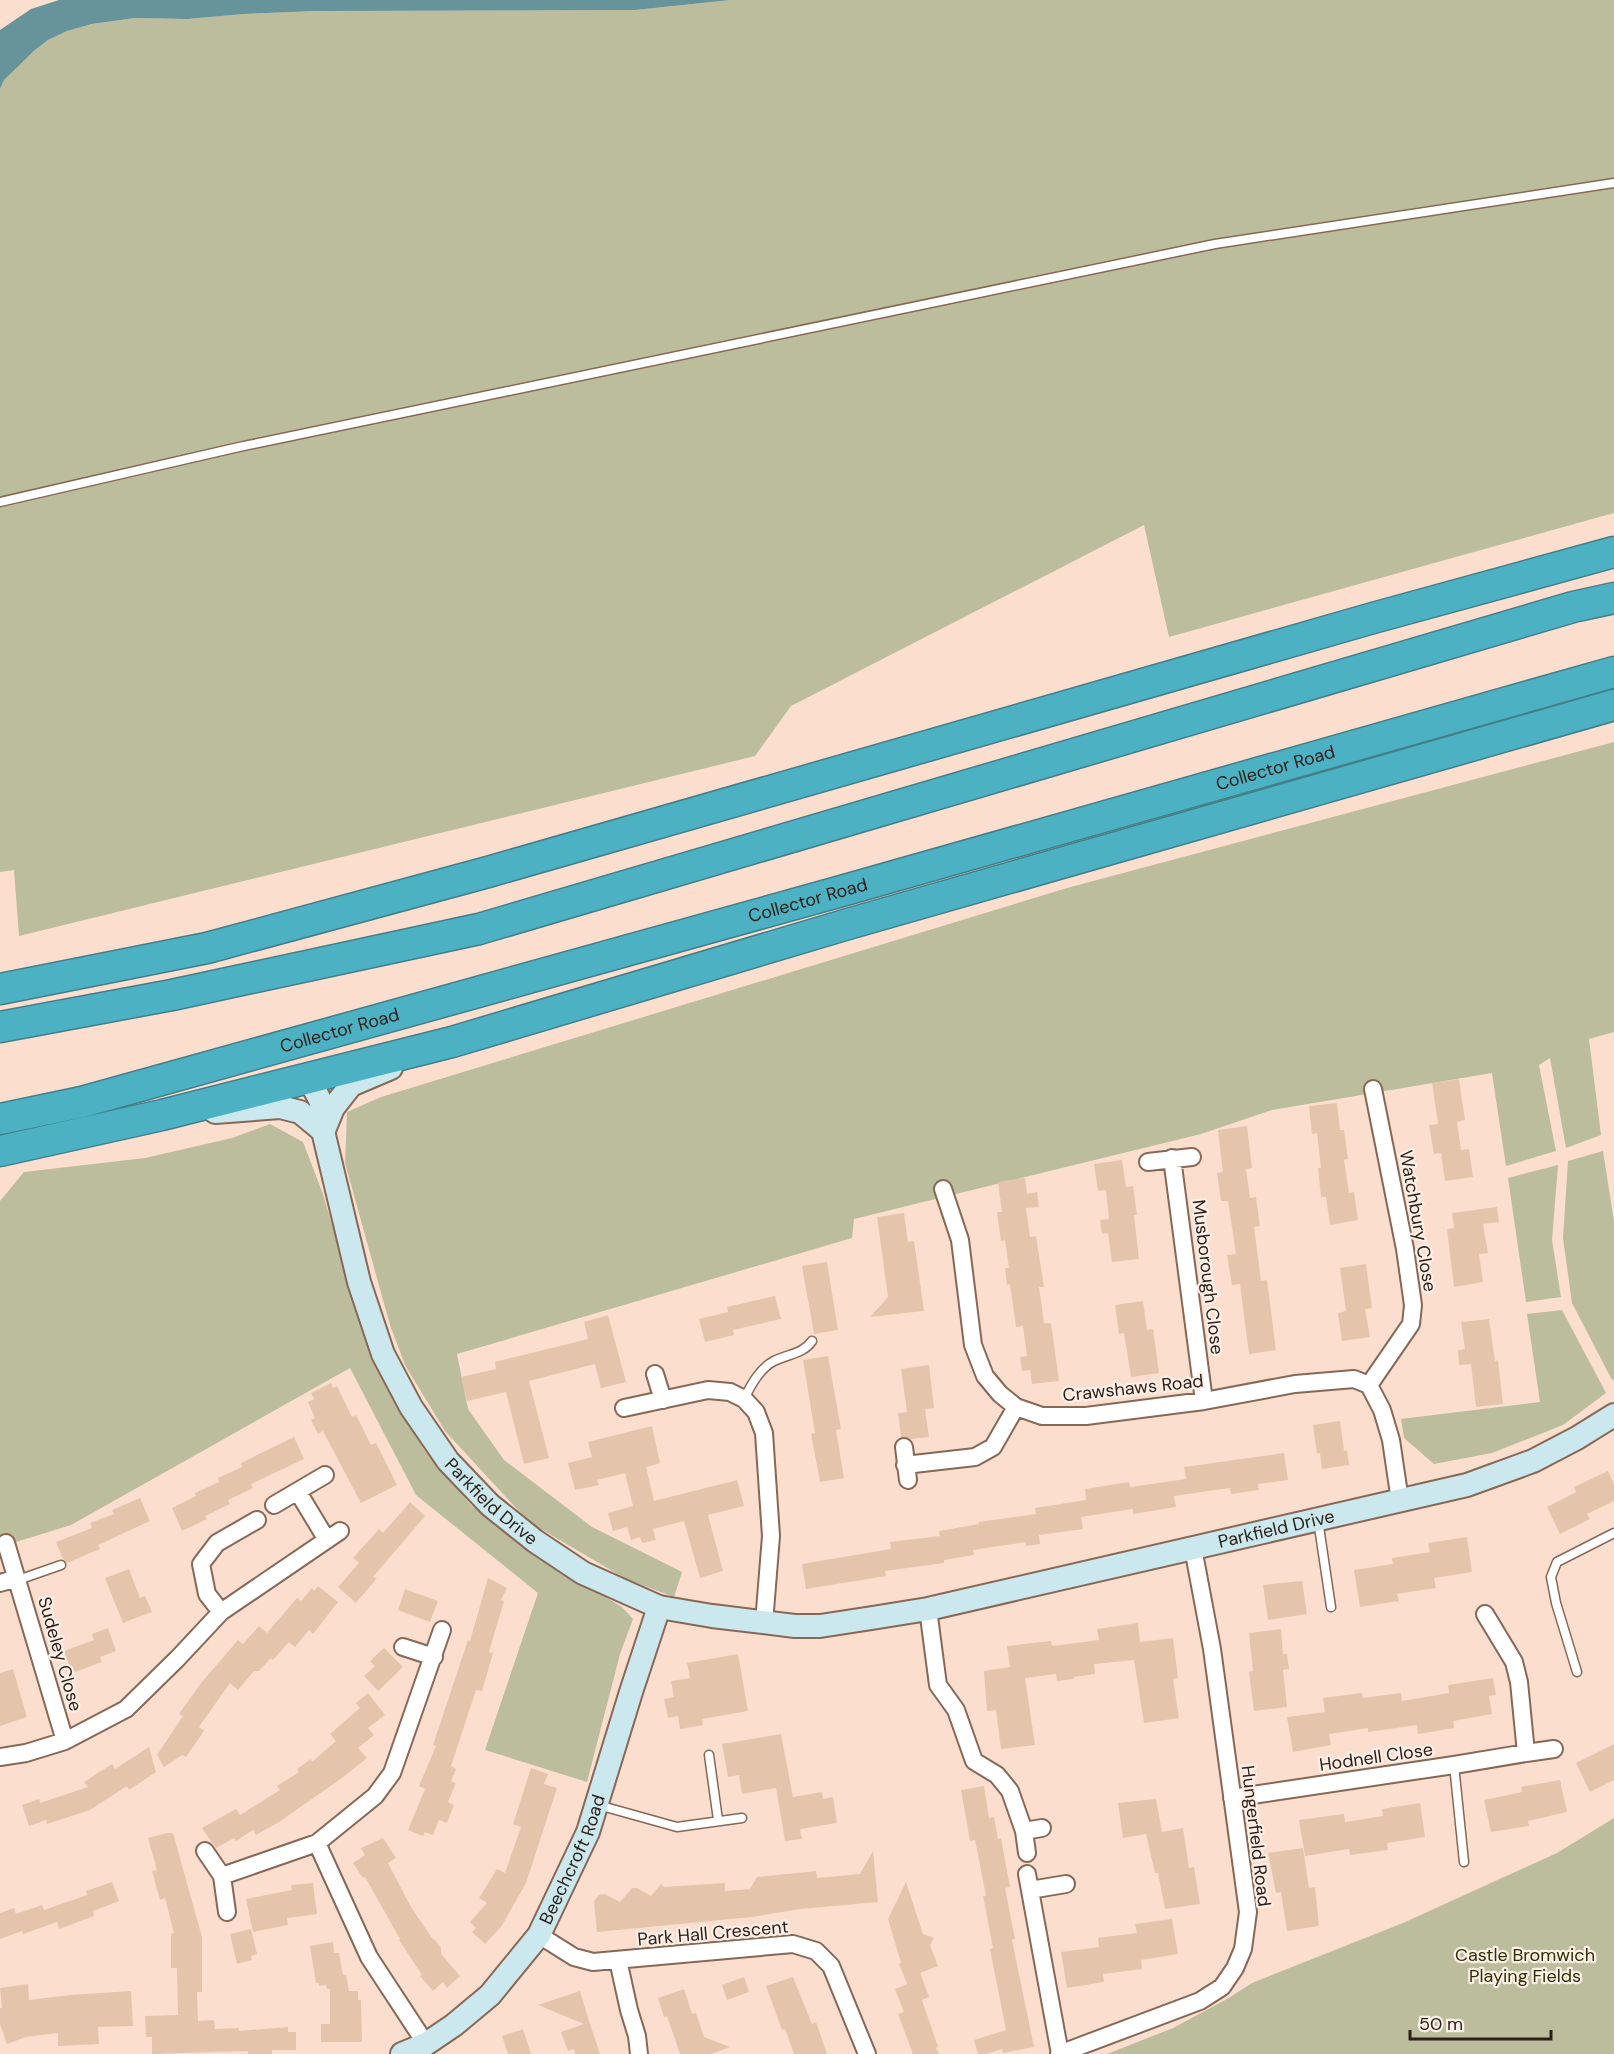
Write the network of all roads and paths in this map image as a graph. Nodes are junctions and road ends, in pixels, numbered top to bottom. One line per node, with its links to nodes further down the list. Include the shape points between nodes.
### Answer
1 (1614, 183): 2 (lane, via 1215,244 239,447)
2 (0, 502)
3 (1614, 552): 7 (highway, via 488,872 207,948)
4 (1614, 598): 8 (highway, via 479,928)
5 (1614, 672): 12 (highway, Collector Road)
6 (1614, 705): 9 (highway, Collector Road, via 848,924)
7 (0, 989)
8 (0, 1027)
9 (452, 1042): 10 (highway, Collector Road); 15 (street, via 351,1085 333,1108)
10 (309, 1079): 12 (highway, via 277,1069 138,1104); 13 (highway, Collector Road); 15 (street, Parkfield Drive, via 321,1102)
11 (1373, 1089): 23 (street, Watchbury Close, via 1413,1305 1411,1324)
12 (82, 1102): 14 (highway, Collector Road)
13 (162, 1115): 15 (street, via 280,1107 300,1112); 16 (highway, Collector Road)
14 (0, 1119)
15 (323, 1131): 43 (street, Parkfield Drive, via 358,1282 383,1354 411,1407 442,1452 489,1505 534,1541 583,1573)
16 (0, 1151)
17 (1192, 1157): 18 (street)
18 (1172, 1158): 19 (street); 26 (street, Musborough Close)
19 (1148, 1162)
20 (943, 1190): 27 (street, Crawshaws Road, via 960,1240 973,1345 985,1377)
21 (812, 1341): 24 (lane, via 802,1351 772,1362 754,1380)
22 (655, 1374): 25 (street)
23 (1369, 1385): 26 (street, Crawshaws Road, via 1354,1379 1295,1384); 33 (street, via 1391,1440)
24 (744, 1399): 25 (street, via 730,1392 708,1390); 48 (street, via 756,1412 764,1433 771,1536)
25 (663, 1400): 28 (street)
26 (1204, 1401): 27 (street, Crawshaws Road, via 1086,1416 1042,1416)
27 (1016, 1407): 30 (street, via 993,1447 975,1456 907,1472)
28 (624, 1408)
29 (1614, 1415): 33 (street, Parkfield Drive, via 1533,1461 1467,1485)
30 (904, 1447)
31 (326, 1476): 32 (street)
32 (297, 1492): 34 (street); 46 (street, via 334,1535)
33 (1400, 1501): 36 (street, Parkfield Drive)
34 (274, 1505)
35 (257, 1520): 46 (street, via 217,1543 201,1564 207,1594)
36 (1318, 1520): 39 (street, Parkfield Drive); 44 (lane)
37 (1614, 1533): 52 (lane, via 1557,1562 1551,1577)
38 (6, 1543): 41 (street, Sudeley Close)
39 (1193, 1548): 45 (street, Parkfield Drive); 59 (street, Hungerfield Road, via 1212,1649)
40 (61, 1565): 41 (lane)
41 (17, 1579): 42 (street); 53 (street, Sudeley Close)
42 (0, 1583)
43 (659, 1607): 48 (street, Parkfield Drive); 60 (street, Beechcroft Road)
44 (1331, 1607)
45 (928, 1609): 48 (street, Parkfield Drive, via 820,1626); 64 (street, via 938,1685 956,1710 974,1761 997,1775 1010,1791)
46 (221, 1612): 53 (street, via 126,1709)
47 (1485, 1614): 55 (street, via 1514,1662)
48 (764, 1623)
49 (442, 1630): 51 (street)
50 (404, 1647): 51 (street)
51 (434, 1657): 65 (street, via 392,1773 375,1796)
52 (1577, 1672)
53 (65, 1741): 57 (street)
54 (1554, 1749): 55 (street, Hodnell Close)
55 (1526, 1753): 58 (street, Hodnell Close)
56 (709, 1755): 62 (lane)
57 (0, 1757)
58 (1454, 1765): 59 (street, Hodnell Close); 68 (lane)
59 (1232, 1798): 78 (street, Hungerfield Road, via 1248,1912 1243,1949 1222,1988 1200,2001)
60 (597, 1805): 62 (lane, via 677,1827); 72 (street, Beechcroft Road)
61 (742, 1818): 62 (lane)
62 (718, 1820)
63 (1042, 1828): 64 (street)
64 (1024, 1831): 67 (street)
65 (317, 1843): 69 (street); 74 (street, via 369,1957)
66 (204, 1851): 69 (street)
67 (1027, 1853)
68 (1464, 1862)
69 (222, 1876): 71 (street)
70 (1066, 1884): 78 (street, Hungerfield Road, via 1029,1882)
71 (227, 1912)
72 (540, 1935): 73 (street, Park Hall Crescent, via 574,1957 593,1962); 74 (street, Beechcroft Road, via 490,1995)
73 (618, 1960): 76 (street); 77 (street, Park Hall Crescent, via 793,1944 816,1951 831,1966)
74 (426, 2044): 75 (street, Beechcroft Road)
75 (402, 2054)
76 (639, 2054)
77 (867, 2054)
78 (1059, 2054)

